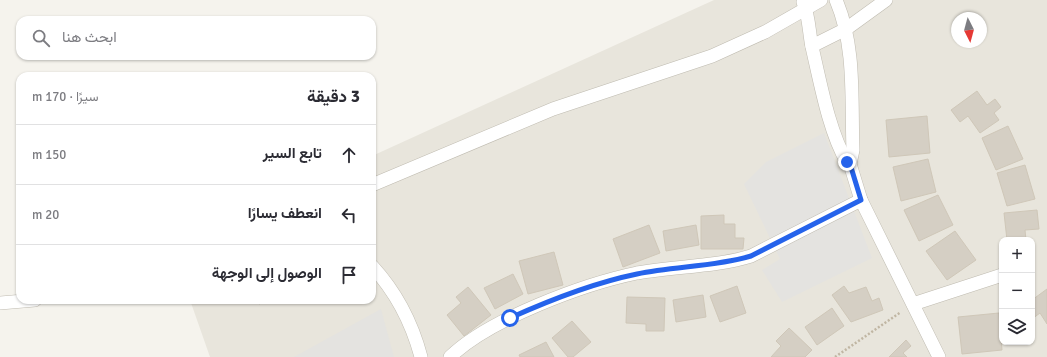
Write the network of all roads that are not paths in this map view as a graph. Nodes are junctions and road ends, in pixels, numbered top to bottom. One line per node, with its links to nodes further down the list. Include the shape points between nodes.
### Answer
1 (821, 0): 4 (street)
2 (836, 0): 5 (street)
3 (886, 0): 5 (street)
4 (804, 4): 6 (street); 8 (street, via 765,32 712,56 553,109)
5 (846, 30): 6 (street); 7 (street, via 850,54 852,118 853,154)
6 (812, 46): 7 (street, via 832,124 842,153)
7 (850, 164): 9 (street)
8 (376, 183)
9 (861, 200): 14 (street); 16 (street, via 751,256 734,261 636,274 592,286 543,304 503,321)
10 (376, 272): 15 (street, via 401,306)
11 (999, 276): 14 (street)
12 (16, 302): 13 (street)
13 (0, 303)
14 (913, 304): 17 (street)
15 (421, 357)
16 (450, 357)
17 (939, 357)

